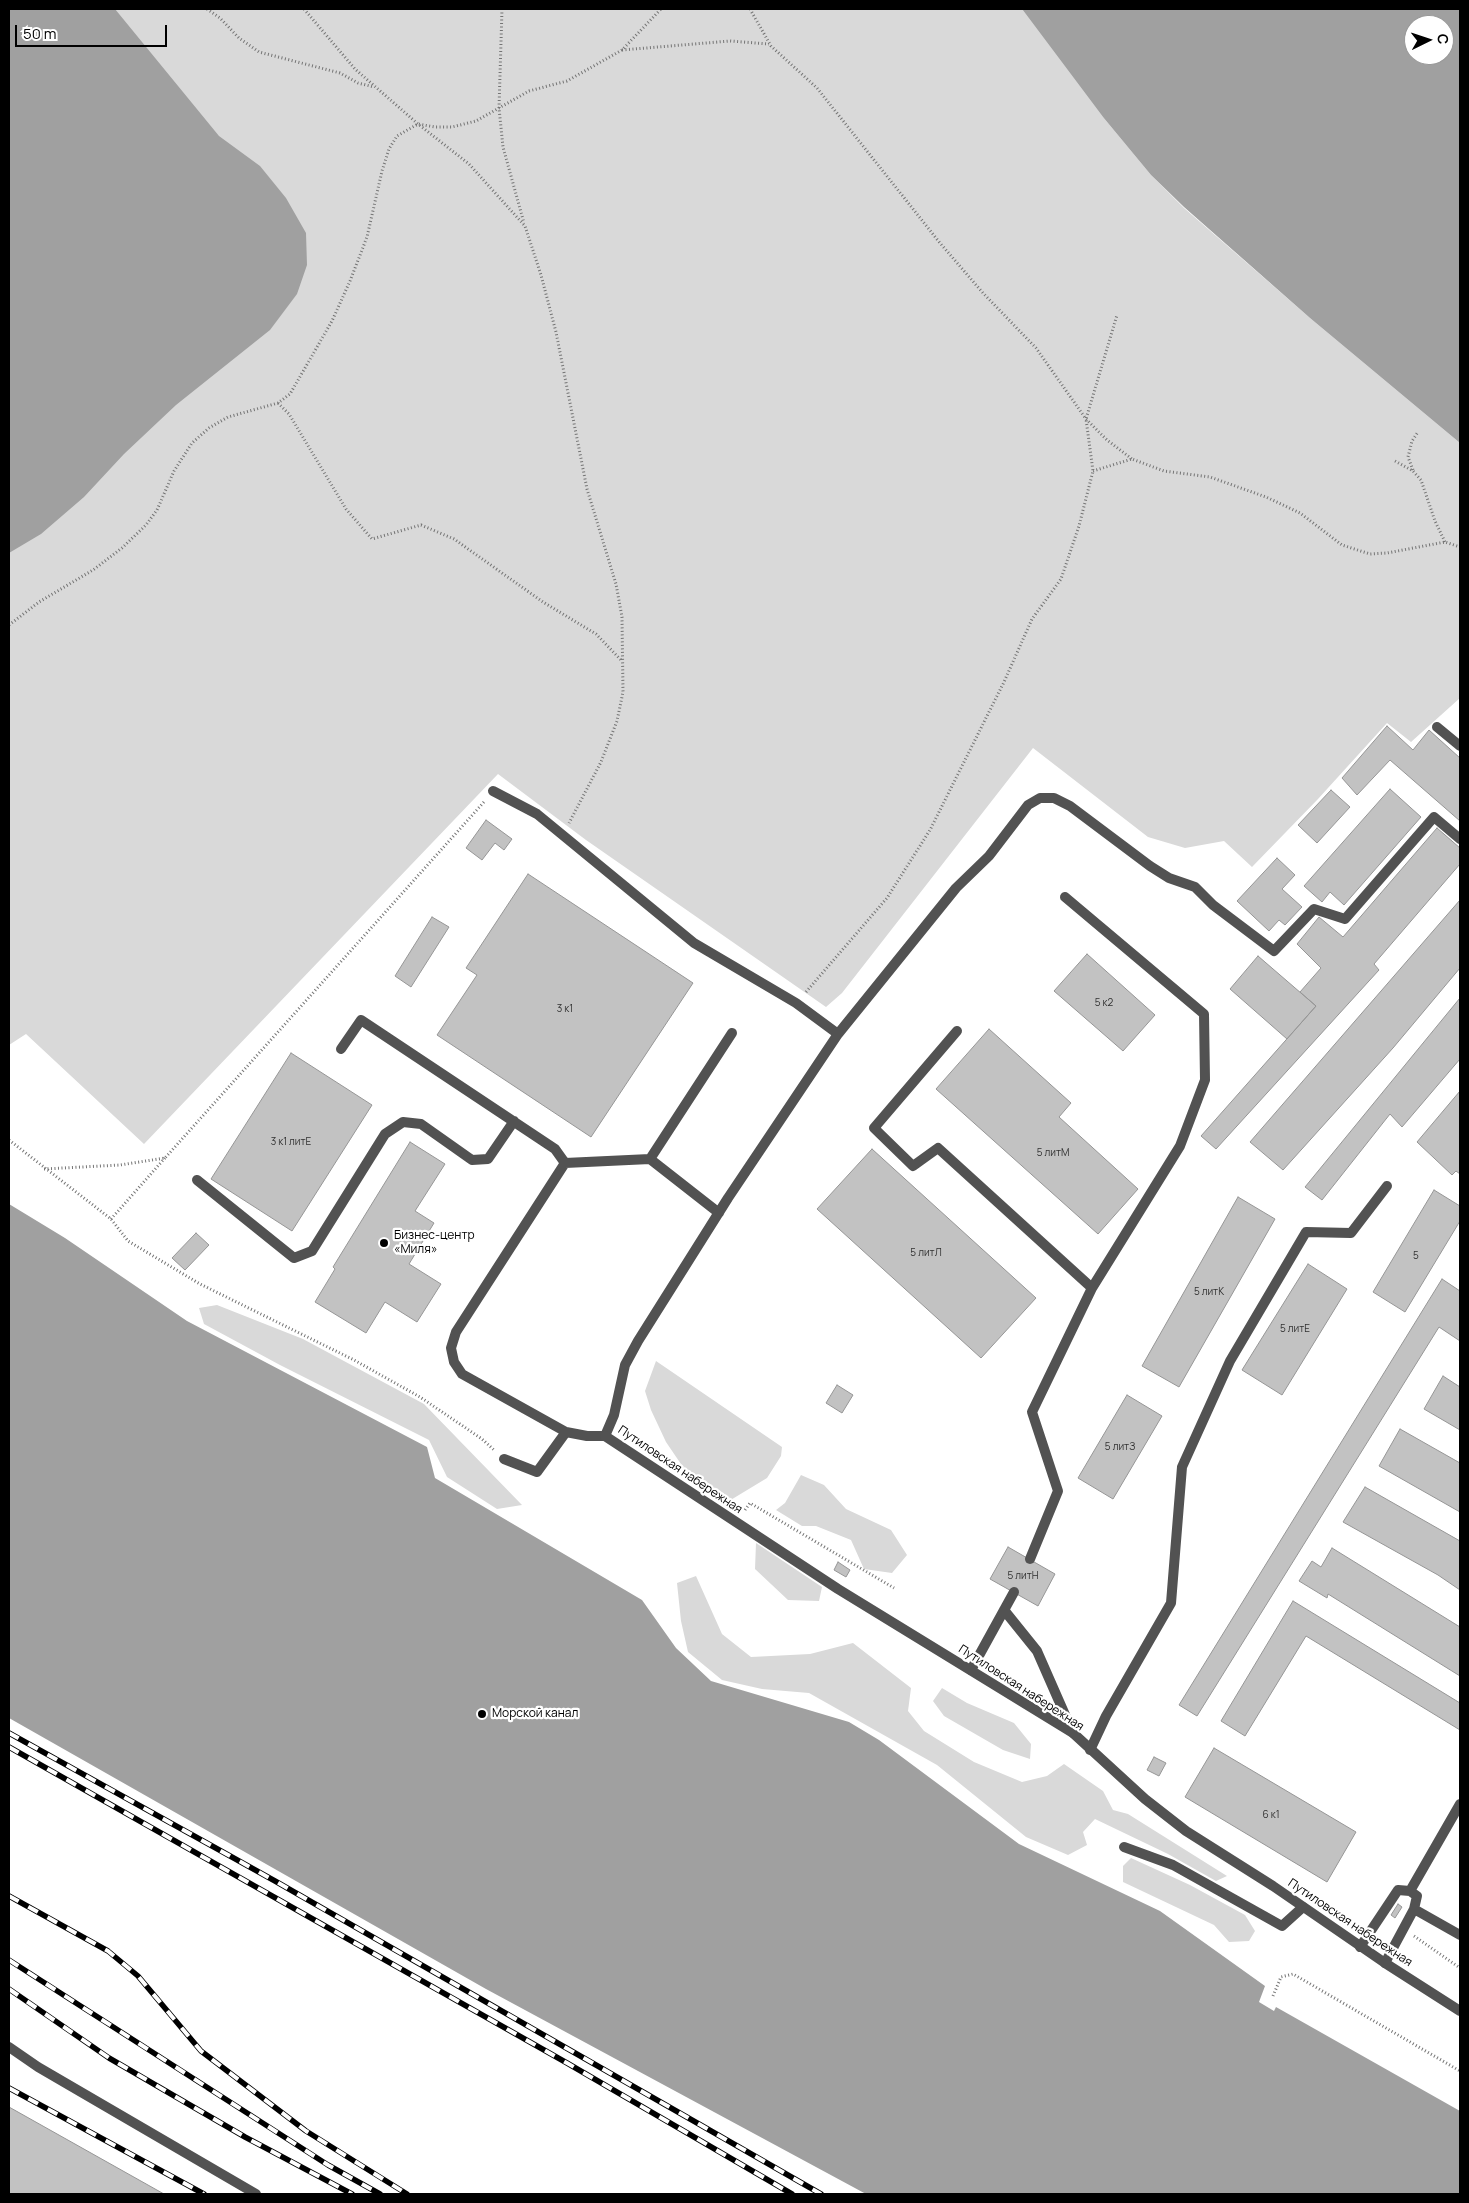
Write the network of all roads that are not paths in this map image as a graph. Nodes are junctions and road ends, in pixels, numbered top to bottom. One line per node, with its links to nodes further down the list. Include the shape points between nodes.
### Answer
1 (1437, 727): 2 (street)
2 (1460, 746)
3 (494, 791): 8 (street, via 536,814 694,943 796,1003)
4 (1460, 839): 8 (street, via 1434,817 1345,919 1314,909 1274,951 1213,905 1195,887 1169,878 1150,866 1070,806 1054,798 1040,798 1028,805 989,856 956,888)
5 (1065, 897): 16 (street, via 1204,1014 1205,1080 1180,1146)
6 (956, 1031): 16 (street, via 874,1128 913,1166 938,1148)
7 (732, 1033): 11 (street)
8 (838, 1034): 15 (street)
9 (341, 1049): 10 (street, via 362,1020)
10 (514, 1121): 12 (street, via 555,1149); 13 (street, via 488,1159 472,1160 421,1124 402,1122 385,1134 312,1251 294,1258)
11 (650, 1159): 12 (street); 15 (street)
12 (565, 1163): 17 (street, via 456,1332 451,1348 454,1362 462,1374)
13 (197, 1180)
14 (1387, 1186): 25 (street, via 1351,1233 1306,1232 1230,1361 1182,1467 1171,1604 1106,1716)
15 (719, 1213): 18 (street, via 625,1364 614,1415)
16 (1092, 1288): 20 (street, via 1032,1412 1058,1491)
17 (566, 1432): 18 (street); 19 (street, via 537,1472)
18 (605, 1436): 23 (street, Путиловская набережная, via 838,1589)
19 (504, 1459)
20 (1030, 1559)
21 (1014, 1592): 22 (street)
22 (1004, 1610): 23 (street); 24 (street, via 1037,1651)
23 (971, 1670): 24 (street, Путиловская набережная)
24 (1073, 1734): 25 (street, Путиловская набережная)
25 (1090, 1750): 30 (street, Путиловская набережная, via 1186,1830)
26 (1460, 1804): 27 (street)
27 (1456, 1820): 29 (street)
28 (1124, 1847): 30 (street, via 1173,1865 1282,1926)
29 (1410, 1891): 31 (street, via 1417,1896); 33 (street, via 1398,1890)
30 (1303, 1907): 33 (street, Путиловская набережная)
31 (1414, 1909): 32 (street); 34 (street)
32 (1460, 1935)
33 (1360, 1947): 34 (street, Путиловская набережная)
34 (1385, 1963): 35 (street, Путиловская набережная)
35 (1460, 2011)
36 (9, 2047): 37 (street)
37 (256, 2194)

